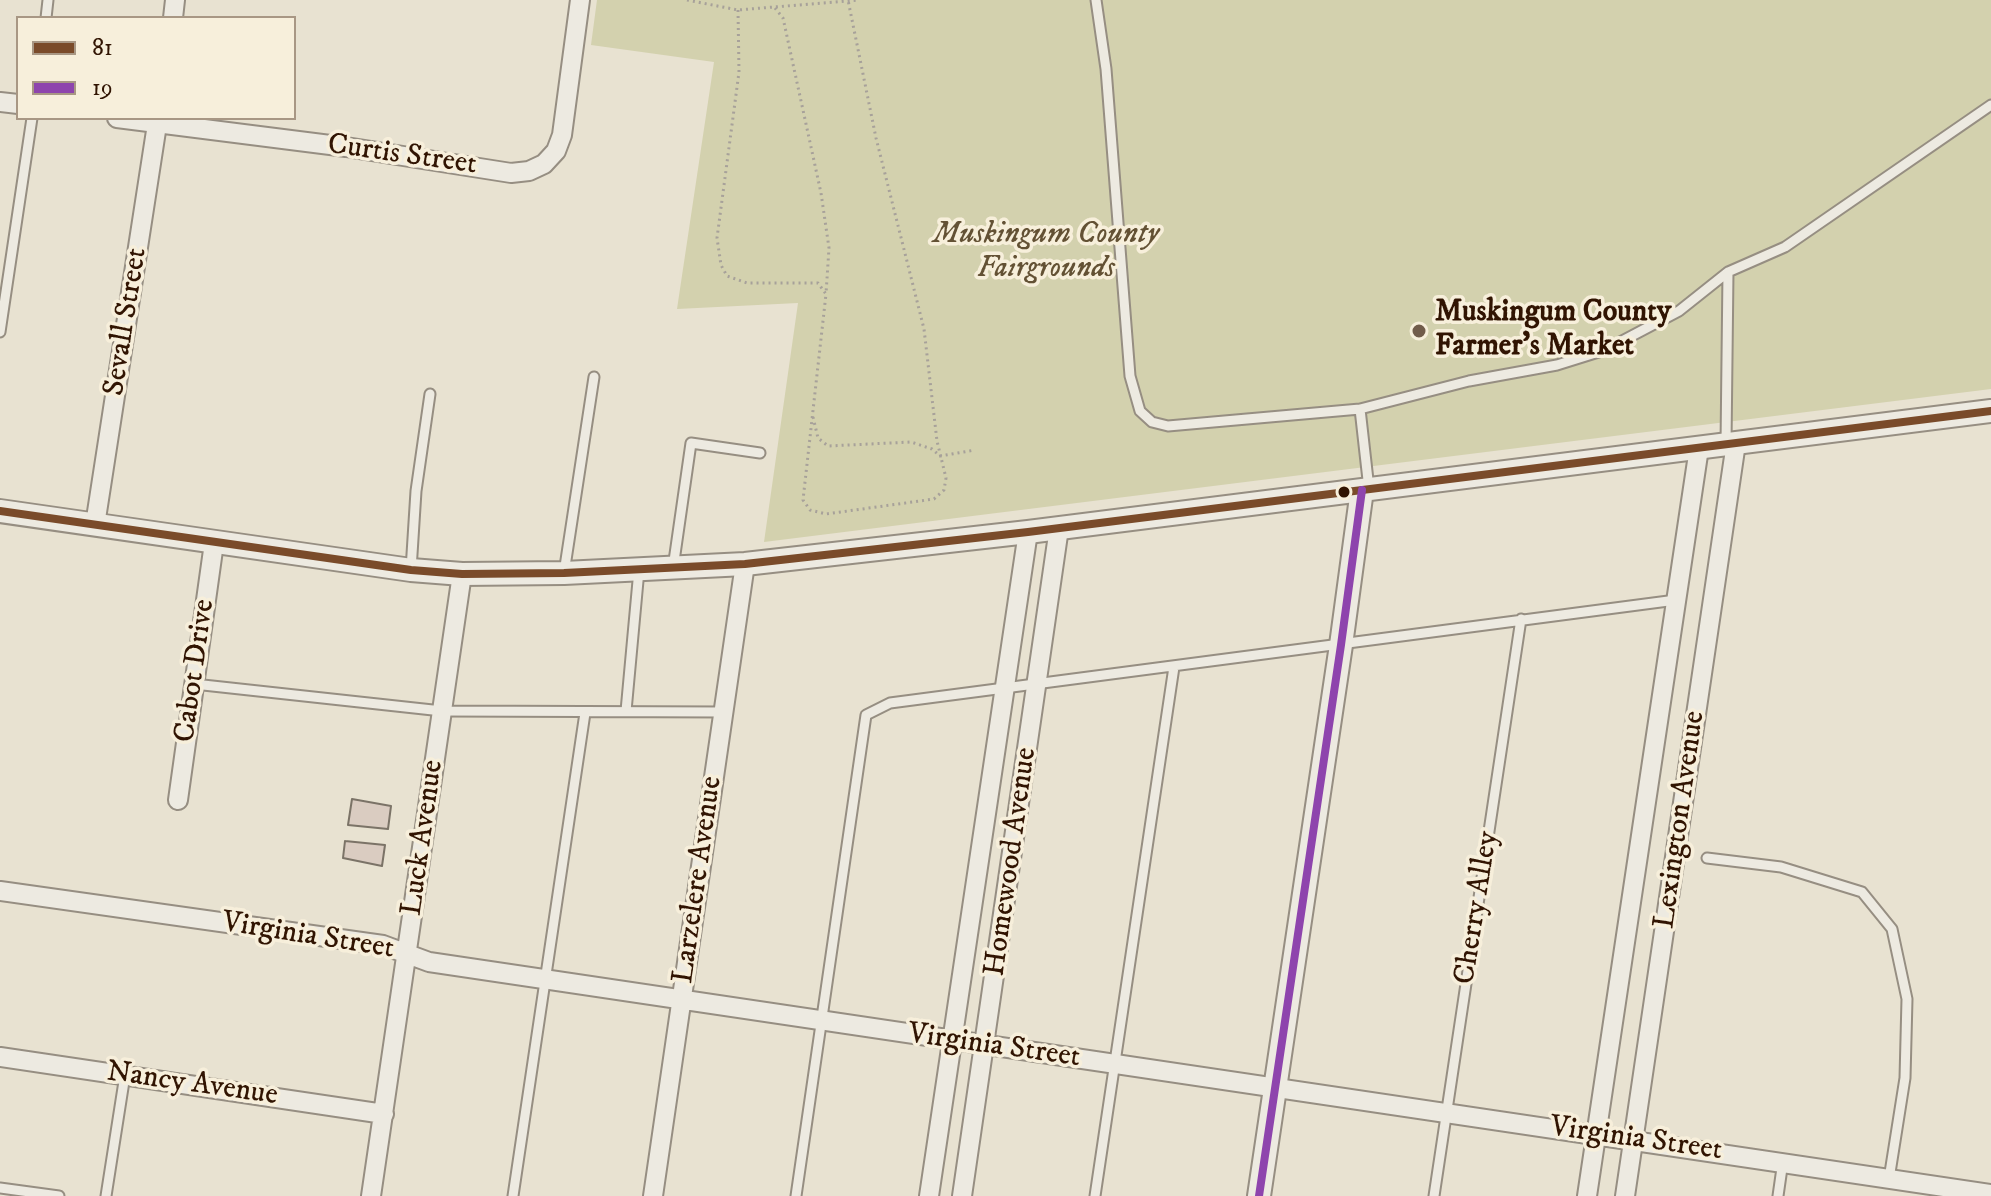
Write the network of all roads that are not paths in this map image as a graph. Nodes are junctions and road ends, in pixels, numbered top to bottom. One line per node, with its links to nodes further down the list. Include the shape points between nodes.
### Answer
1 (580, 0): 5 (street, Curtis Street, via 562,135 556,151 529,171 511,173)
2 (1096, 0): 10 (lane, via 1130,376 1140,411 1152,422 1168,426)
3 (1991, 105): 6 (lane, via 1785,247)
4 (32, 120): 7 (lane)
5 (157, 121): 17 (street, Sevall Street)
6 (1728, 272): 10 (lane, via 1679,311 1605,350); 12 (lane)
7 (0, 332)
8 (594, 377): 25 (lane)
9 (430, 394): 23 (lane)
10 (1360, 409): 15 (lane)
11 (1991, 411): 12 (street)
12 (1731, 444): 13 (street); 54 (street, Lexington Avenue)
13 (1699, 448): 15 (street); 27 (street, Lexington Avenue)
14 (760, 453): 22 (lane, via 691,443)
15 (1366, 490): 18 (street); 29 (street)
16 (0, 511): 17 (street)
17 (95, 525): 20 (street)
18 (1059, 528): 19 (street); 31 (street, Homewood Avenue)
19 (1028, 532): 21 (street); 33 (street, Homewood Avenue)
20 (214, 543): 23 (street); 32 (street, Cabot Drive)
21 (745, 564): 22 (street); 36 (street, Larzelere Avenue)
22 (673, 568): 24 (street)
23 (411, 570): 26 (street)
24 (639, 570): 25 (street); 35 (lane)
25 (564, 573): 26 (street)
26 (462, 574): 34 (street, Luck Avenue)
27 (1676, 600): 28 (lane); 53 (street, Lexington Avenue)
28 (1521, 619): 29 (lane); 51 (lane, Cherry Alley)
29 (1341, 645): 30 (lane); 50 (street)
30 (1174, 667): 31 (lane); 48 (lane)
31 (1038, 683): 33 (lane); 46 (street, Homewood Avenue)
32 (194, 684): 34 (lane); 38 (street, Cabot Drive)
33 (1005, 689): 44 (lane, via 890,703 866,715); 45 (street, Homewood Avenue)
34 (442, 711): 37 (lane); 41 (street, Luck Avenue)
35 (626, 711): 36 (lane); 37 (lane)
36 (724, 712): 43 (street, Larzelere Avenue)
37 (585, 713): 42 (lane)
38 (178, 800)
39 (1707, 858): 56 (lane, via 1781,867 1862,892 1892,929 1907,999 1905,1078)
40 (0, 891): 41 (street, Virginia Street, via 383,945)
41 (406, 953): 42 (street, Virginia Street, via 429,962); 52 (street, Luck Avenue)
42 (546, 979): 43 (street, Virginia Street); 64 (lane)
43 (682, 999): 44 (street, Virginia Street); 65 (street, Larzelere Avenue)
44 (821, 1021): 45 (street, Virginia Street); 66 (lane)
45 (952, 1041): 46 (street, Virginia Street); 67 (street, Homewood Avenue)
46 (985, 1046): 48 (street, Virginia Street); 68 (street, Homewood Avenue)
47 (0, 1057): 49 (street, Nancy Avenue)
48 (1114, 1065): 50 (street, Virginia Street); 69 (lane)
49 (125, 1075): 52 (street, Nancy Avenue); 62 (lane)
50 (1275, 1087): 51 (street, Virginia Street); 70 (street)
51 (1447, 1112): 53 (street, Virginia Street); 71 (lane, Cherry Alley)
52 (384, 1114): 63 (street, Luck Avenue)
53 (1597, 1134): 54 (street, Virginia Street); 72 (street, Lexington Avenue)
54 (1633, 1140): 55 (street, Virginia Street); 73 (street, Lexington Avenue)
55 (1783, 1161): 56 (street, Virginia Street); 74 (lane)
56 (1889, 1179): 58 (street, Virginia Street)
57 (0, 1188): 61 (lane)
58 (1936, 1191): 59 (street, Virginia Street)
59 (1968, 1194): 60 (street, Virginia Street)
60 (1991, 1194)
61 (59, 1196)
62 (106, 1196)
63 (371, 1196)
64 (513, 1196)
65 (653, 1196)
66 (796, 1196)
67 (929, 1196)
68 (962, 1196)
69 (1095, 1196)
70 (1259, 1196)
71 (1434, 1196)
72 (1587, 1196)
73 (1625, 1196)
74 (1778, 1196)

